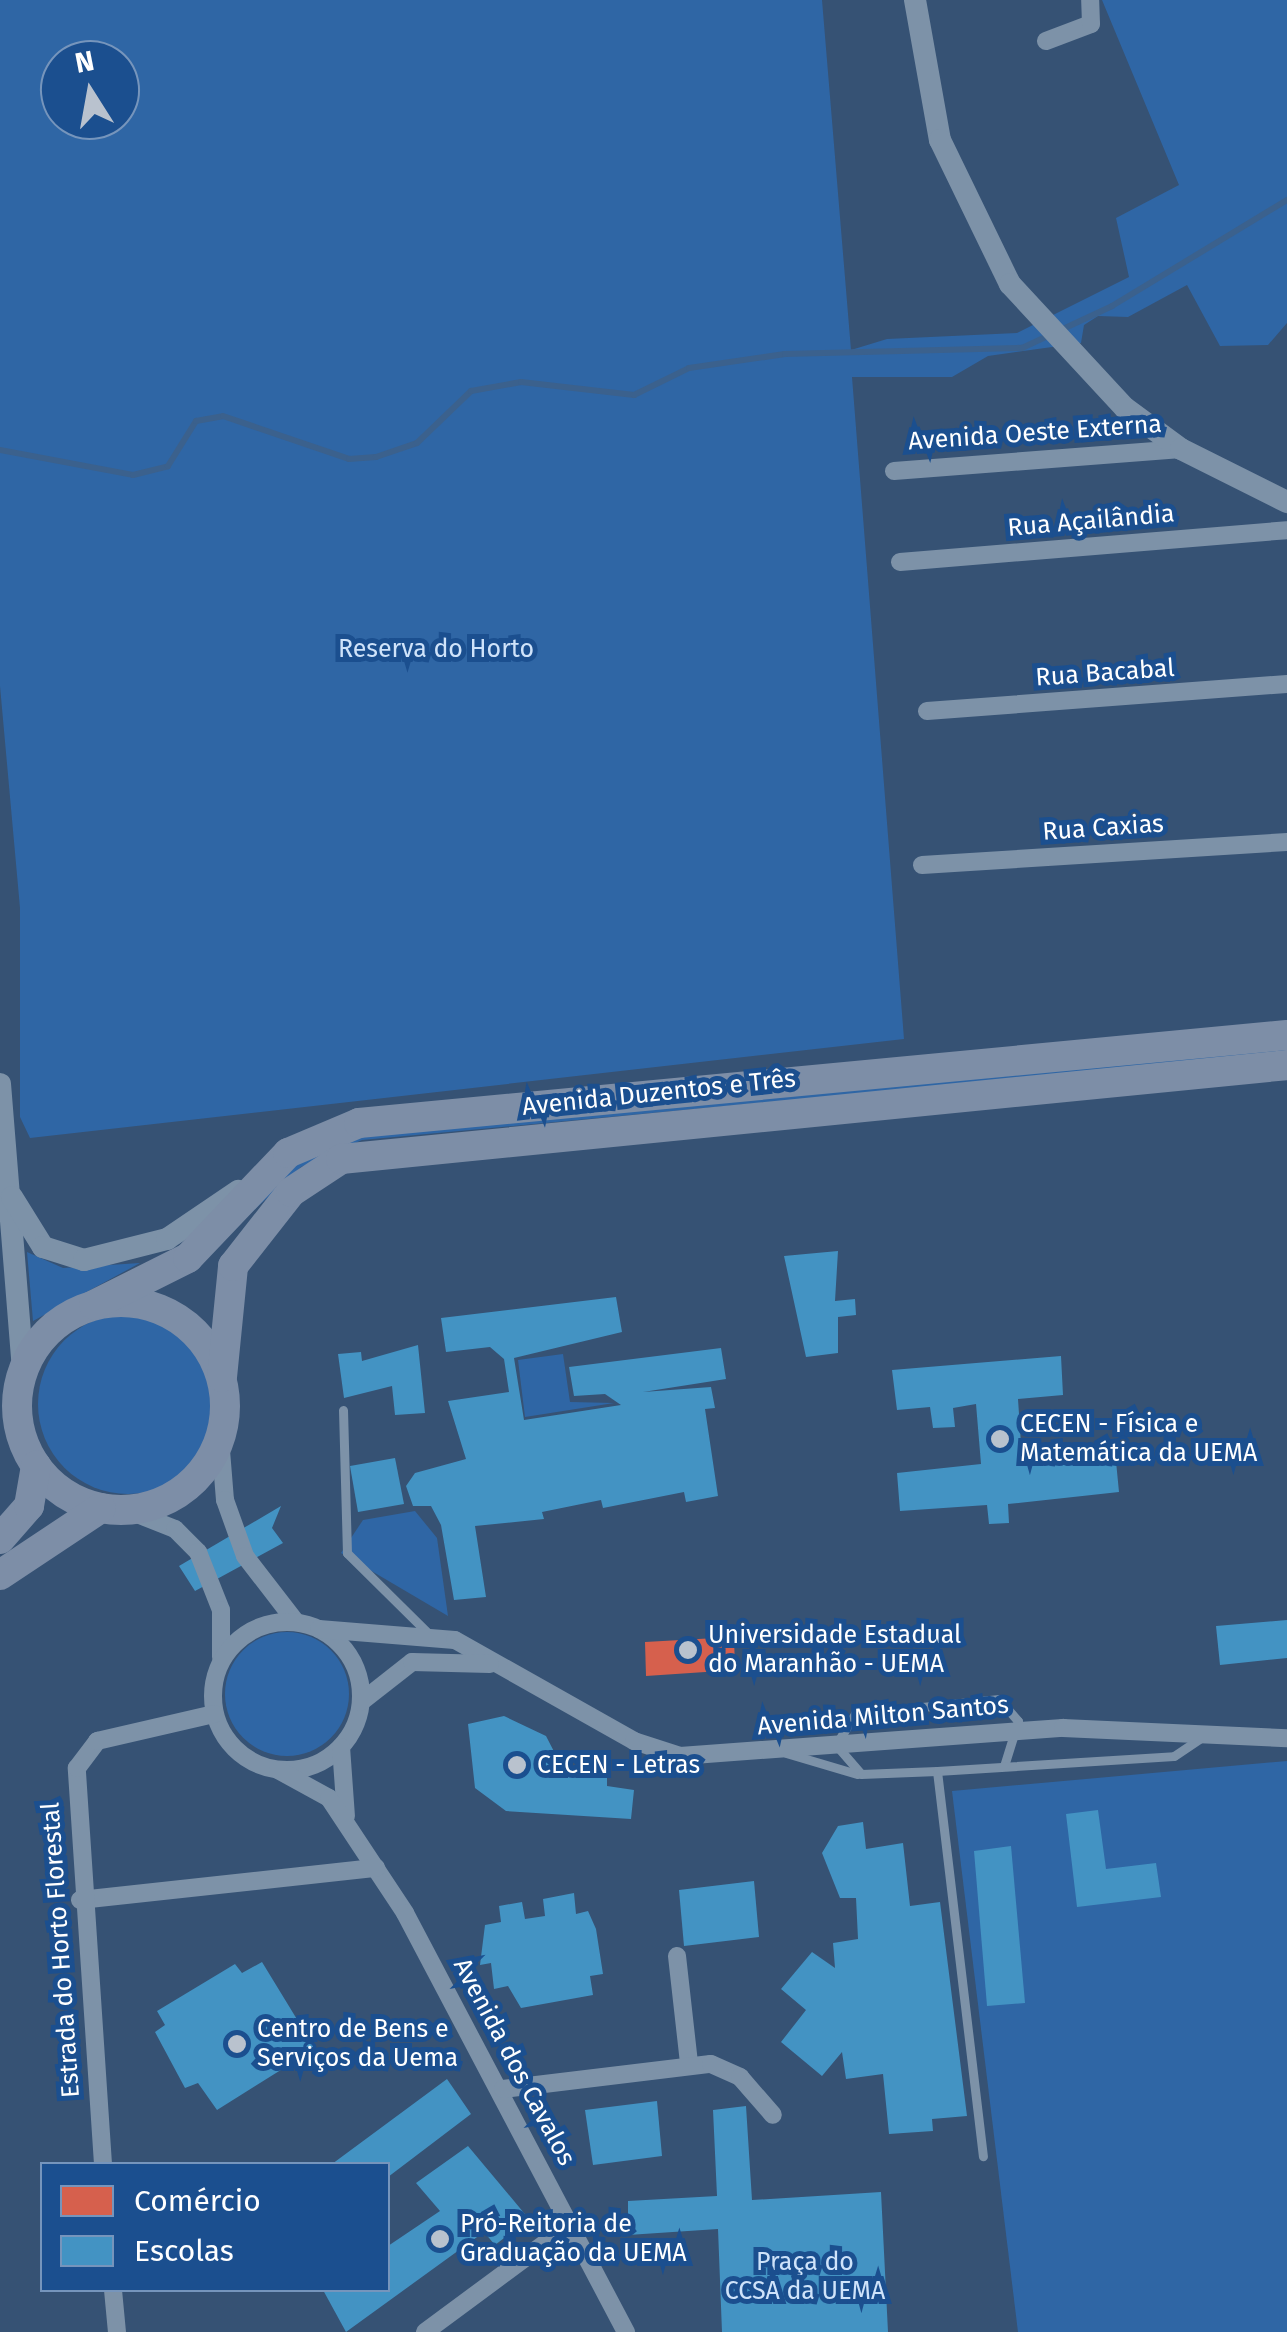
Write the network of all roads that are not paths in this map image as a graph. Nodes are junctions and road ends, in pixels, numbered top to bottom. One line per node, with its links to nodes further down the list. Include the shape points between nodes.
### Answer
1 (915, 0): 4 (street, Avenida Oeste Externa, via 940,140 974,220 1065,353)
2 (1090, 0): 3 (street, via 1091,24)
3 (1046, 40)
4 (1181, 449): 5 (street, Avenida Oeste Externa); 6 (street, Avenida Oeste Externa)
5 (894, 471)
6 (1287, 502)
7 (1287, 530): 8 (street, Rua Açailândia)
8 (900, 562)
9 (1287, 684): 10 (street, Rua Bacabal)
10 (927, 711)
11 (1287, 842): 12 (street, Rua Caxias)
12 (922, 865)
13 (1287, 1035): 16 (main road, Avenida Duzentos e Três, via 360,1123)
14 (1287, 1064): 20 (main road, Avenida Duzentos e Três, via 341,1159 302,1182 240,1252 224,1293)
15 (0, 1084): 17 (street)
16 (268, 1168): 17 (street, via 174,1236 84,1260 43,1248); 18 (main road, Avenida Duzentos e Três, via 188,1258)
17 (6, 1197): 19 (street)
18 (94, 1305): 19 (main road, via 53,1326); 20 (main road, via 141,1303 172,1314 198,1335)
19 (14, 1377): 24 (main road, via 16,1416)
20 (222, 1377): 22 (main road)
21 (343, 1410): 30 (lane, via 347,1552)
22 (220, 1438): 25 (main road, via 187,1486); 28 (street, via 225,1500 245,1556)
23 (0, 1454): 24 (main road)
24 (36, 1466): 25 (main road); 26 (main road, via 29,1506)
25 (114, 1509): 27 (main road); 31 (street, via 175,1528 198,1552 222,1610)
26 (0, 1539)
27 (0, 1576)
28 (296, 1622): 29 (street); 31 (street, via 250,1632)
29 (320, 1629): 30 (street, Avenida Milton Santos); 33 (street, via 352,1659)
30 (432, 1636): 32 (street, Avenida Milton Santos)
31 (218, 1667): 34 (street)
32 (505, 1668): 33 (street, Avenida Milton Santos, via 412,1662); 40 (street, Avenida Milton Santos, via 662,1752)
33 (361, 1702): 39 (street)
34 (214, 1714): 42 (street, via 237,1752); 47 (street, Estrada do Horto Florestal, via 86,1749 74,1801)
35 (1018, 1730): 36 (street, Avenida Milton Santos); 38 (street, Avenida Milton Santos); 38 (lane, via 1012,1706 991,1698 854,1714); 41 (lane)
36 (1202, 1737): 37 (street, Avenida Milton Santos); 41 (lane, via 1174,1756)
37 (1287, 1738)
38 (836, 1745): 40 (street, Avenida Milton Santos); 44 (lane)
39 (341, 1747): 42 (street, via 312,1765); 45 (street, Avenida dos Cavalos)
40 (779, 1750): 44 (lane)
41 (1004, 1766): 43 (lane)
42 (278, 1770): 45 (street, Avenida dos Cavalos, via 316,1788)
43 (936, 1771): 44 (lane); 52 (lane)
44 (860, 1774)
45 (348, 1822): 46 (street, Avenida dos Cavalos)
46 (376, 1868): 47 (street); 50 (street, Avenida dos Cavalos)
47 (80, 1900): 53 (street, Estrada do Horto Florestal)
48 (677, 1956): 49 (street)
49 (689, 2063): 50 (street); 51 (street, via 727,2068)
50 (503, 2089): 54 (street, Avenida dos Cavalos)
51 (773, 2115)
52 (984, 2156)
53 (103, 2162)
54 (571, 2224): 57 (street); 58 (street, Avenida dos Cavalos)
55 (114, 2292): 56 (street)
56 (117, 2332)
57 (425, 2332)
58 (626, 2332)

